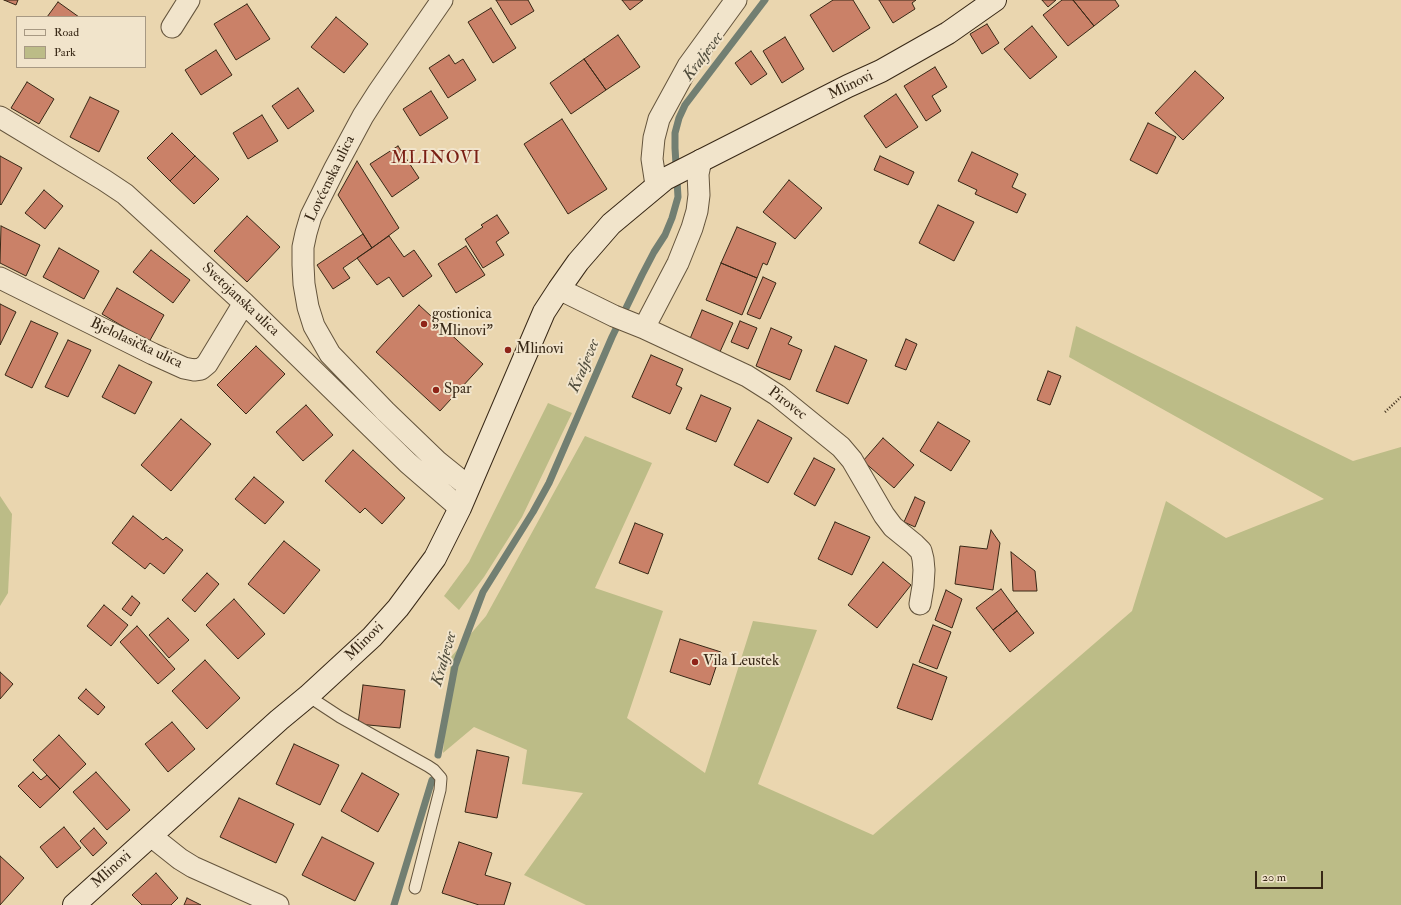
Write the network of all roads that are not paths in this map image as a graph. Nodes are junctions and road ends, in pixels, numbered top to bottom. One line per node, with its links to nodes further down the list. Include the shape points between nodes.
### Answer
1 (189, 0): 5 (street)
2 (442, 0): 13 (street, Lovćenska ulica, via 371,103 321,196 306,233 303,278 314,326 330,354 438,462)
3 (736, 0): 8 (street, via 688,66 660,119 654,138 652,159)
4 (995, 0): 7 (main road, Mlinovi, via 948,33 881,71)
5 (172, 27)
6 (0, 117): 11 (street, Svetojanska ulica, via 125,194)
7 (694, 163): 8 (main road, Mlinovi); 12 (street, via 698,174 699,195 692,228 678,263)
8 (660, 182): 10 (main road, Mlinovi, via 611,224 578,262)
9 (0, 278): 11 (street, Bjelolasička ulica, via 153,354 194,370 201,369 207,364)
10 (559, 289): 12 (street, Pirovec); 13 (main road, Mlinovi, via 544,312)
11 (244, 303): 14 (street, Svetojanska ulica, via 408,463)
12 (639, 326): 15 (street, Pirovec, via 732,368 761,385 842,447 889,521 920,551 924,570)
13 (469, 487): 14 (main road, Mlinovi)
14 (460, 508): 16 (main road, Mlinovi, via 435,558 420,581 372,637)
15 (920, 604)
16 (308, 696): 17 (main road, Mlinovi); 18 (lane, via 340,718 428,766 441,778)
17 (151, 836): 19 (main road, Mlinovi); 20 (street, via 193,867)
18 (414, 888)
19 (74, 905)
20 (278, 905)

